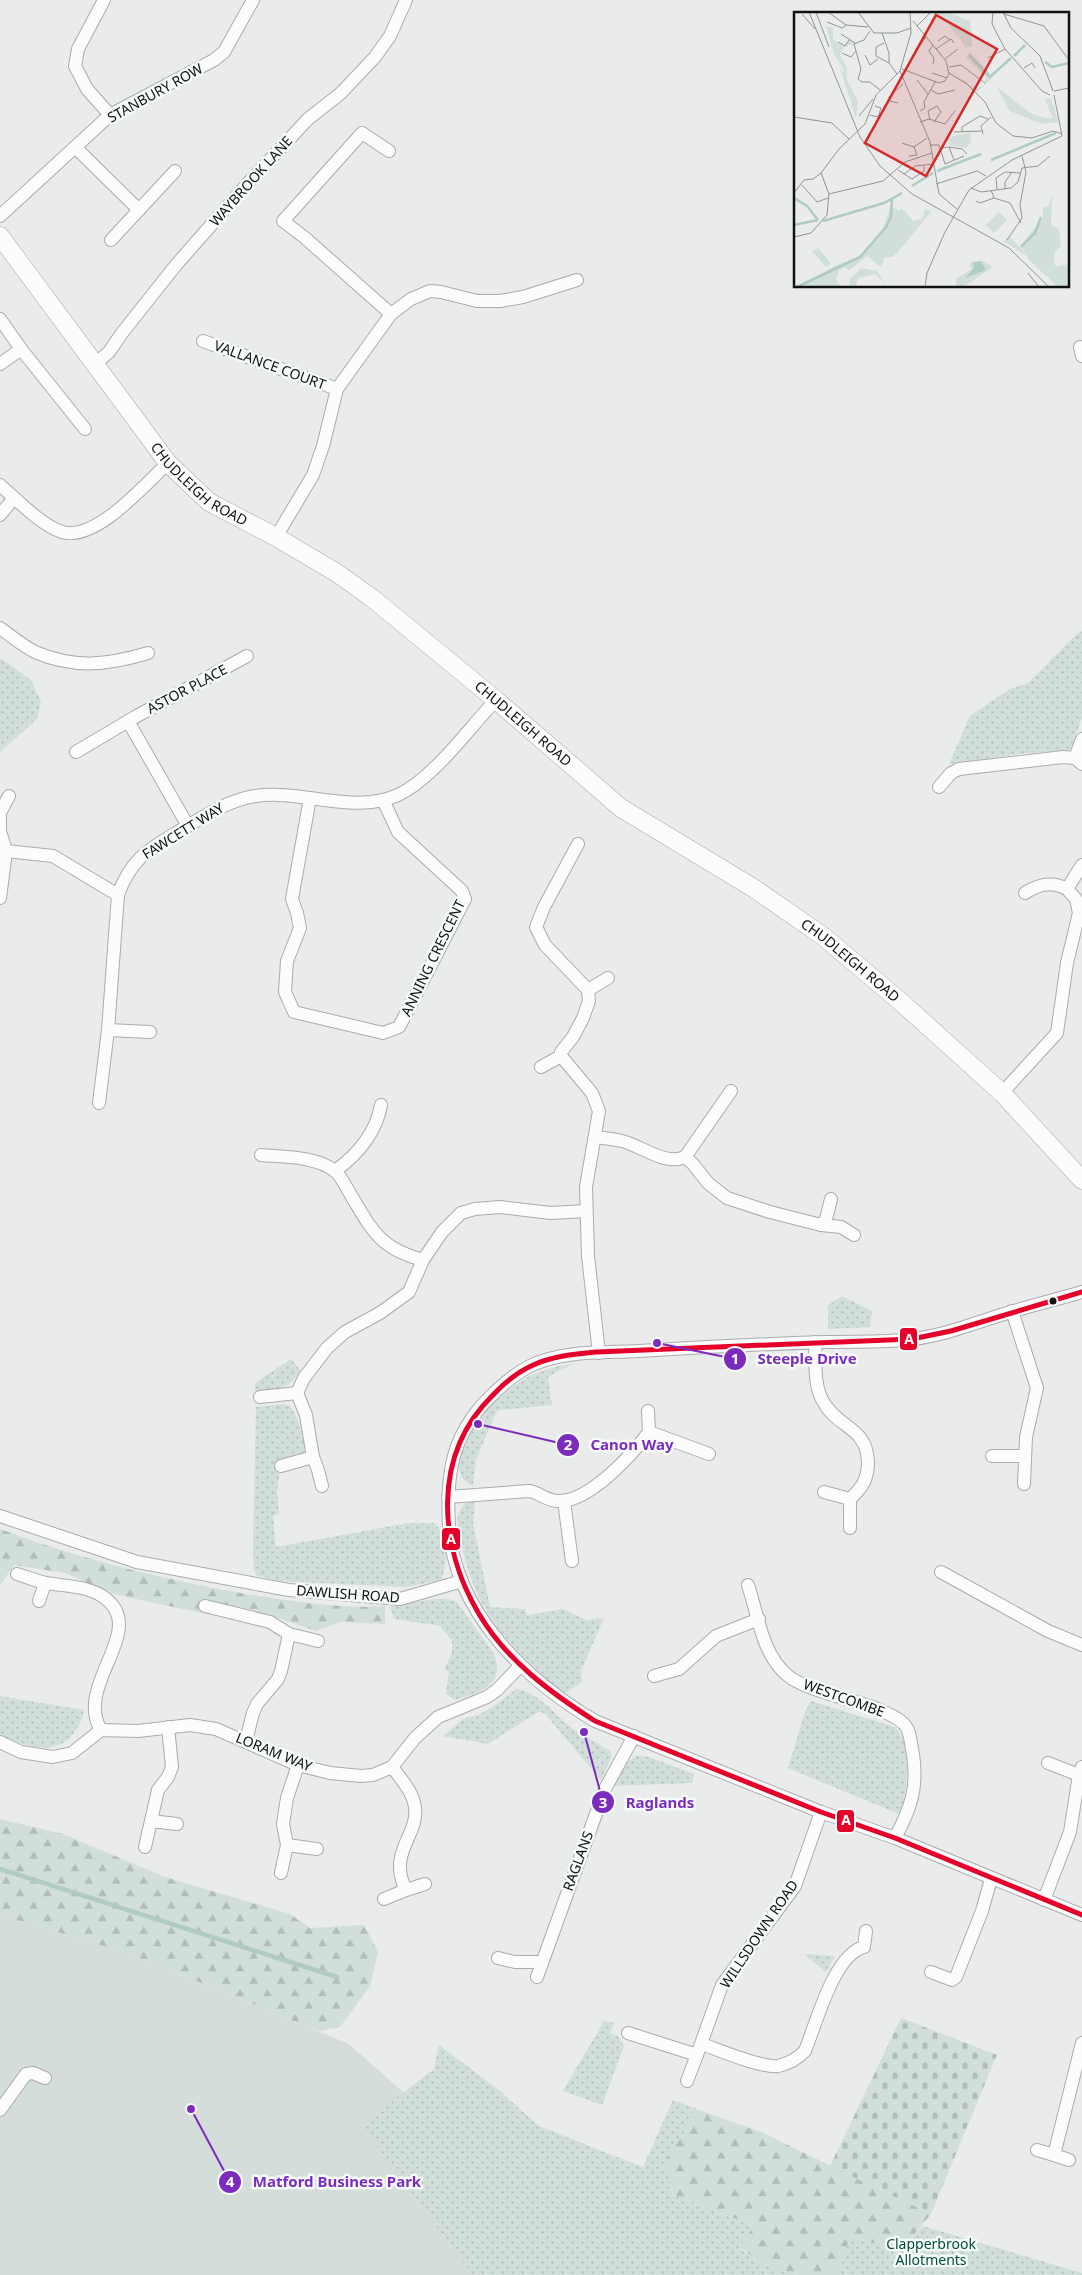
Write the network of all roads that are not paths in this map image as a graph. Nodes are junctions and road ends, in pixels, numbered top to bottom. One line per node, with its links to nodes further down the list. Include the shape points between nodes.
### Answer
1 (104, 0): 4 (street, via 78,49 75,66 87,89)
2 (253, 0): 4 (street, STANBURY ROW, via 227,48 214,60)
3 (406, 0): 18 (street, WAYBROOK LANE, via 390,36 375,57 250,181 176,265 109,352)
4 (110, 115): 5 (street, STANBURY ROW)
5 (75, 147): 8 (street); 9 (street, STANBURY ROW)
6 (389, 151): 13 (street, via 362,133 283,221)
7 (175, 171): 8 (street)
8 (139, 210): 11 (street)
9 (0, 216)
10 (0, 236): 18 (street, CHUDLEIGH ROAD)
11 (111, 240)
12 (577, 280): 13 (street, via 500,301 477,301 430,291 411,299)
13 (391, 314): 19 (street)
14 (0, 319): 16 (street)
15 (203, 341): 19 (street, VALLANCE COURT)
16 (21, 349): 17 (street); 20 (street)
17 (0, 364)
18 (95, 364): 21 (street, CHUDLEIGH ROAD)
19 (337, 390): 25 (street, via 324,446 313,475)
20 (85, 429)
21 (168, 463): 23 (street, via 112,514 80,533 63,532 51,526); 25 (street, CHUDLEIGH ROAD, via 209,502)
22 (0, 485): 23 (street)
23 (14, 498): 24 (street)
24 (0, 515)
25 (276, 537): 29 (street, CHUDLEIGH ROAD, via 372,598)
26 (0, 628): 27 (street, via 34,651 68,663 117,663)
27 (148, 653)
28 (247, 656): 30 (street, ASTOR PLACE)
29 (496, 700): 37 (street, FAWCETT WAY, via 418,782); 53 (street, CHUDLEIGH ROAD, via 621,808 755,888 824,937)
30 (128, 721): 32 (street, ASTOR PLACE); 38 (street)
31 (1082, 739): 33 (street)
32 (76, 752)
33 (1079, 761): 34 (street, via 1063,757 959,769)
34 (939, 787)
35 (9, 796): 40 (street, via 0,813 0,831)
36 (310, 798): 37 (street, FAWCETT WAY, via 361,803); 37 (street, ANNING CRESCENT, via 292,899 300,928 287,961 285,992 294,1012 383,1033 400,1027 465,899 462,892 398,832); 38 (street, FAWCETT WAY, via 256,796 236,800)
37 (383, 800)
38 (188, 826): 44 (street, FAWCETT WAY, via 144,853)
39 (578, 844): 47 (street, via 536,927 544,945)
40 (6, 851): 44 (street, via 53,856); 45 (street)
41 (1082, 864): 42 (street)
42 (1067, 889): 43 (street, via 1048,884); 53 (street, via 1076,899 1079,913 1067,963 1057,1033)
43 (1025, 893)
44 (118, 895): 48 (street, FAWCETT WAY)
45 (0, 898)
46 (608, 978): 47 (street)
47 (588, 990): 50 (street, via 589,1001 583,1018)
48 (108, 1030): 49 (street); 54 (street, FAWCETT WAY)
49 (150, 1032)
50 (560, 1056): 51 (street); 56 (street, via 596,1100 599,1111)
51 (541, 1067)
52 (731, 1091): 58 (street)
53 (1002, 1093): 60 (street, CHUDLEIGH ROAD)
54 (99, 1103)
55 (381, 1105): 59 (street, via 378,1120 368,1139)
56 (595, 1137): 58 (street, via 622,1141 659,1157); 62 (street, via 586,1187)
57 (261, 1155): 59 (street, via 312,1161)
58 (685, 1157): 63 (street, via 708,1183 727,1198)
59 (335, 1171): 65 (street, via 384,1244 403,1255)
60 (1082, 1180)
61 (831, 1199): 63 (street, via 826,1219)
62 (586, 1211): 65 (street, via 551,1213 500,1207 468,1210 447,1225); 69 (street)
63 (821, 1225): 64 (street, via 842,1227)
64 (854, 1235)
65 (423, 1260): 70 (street, via 409,1292 345,1332 327,1348)
66 (1082, 1292): 67 (street)
67 (1012, 1311): 68 (street, via 937,1336); 76 (street, via 1037,1388)
68 (815, 1342): 69 (street); 83 (street, via 816,1380 822,1399 836,1417 862,1438 866,1447 866,1480)
69 (599, 1353): 82 (street, via 548,1359 530,1366 502,1385 472,1416 457,1444)
70 (297, 1393): 71 (street); 77 (street, via 306,1415)
71 (260, 1397)
72 (648, 1411): 73 (street)
73 (649, 1432): 74 (street); 84 (street, via 607,1477 575,1498)
74 (710, 1454)
75 (992, 1456): 76 (street)
76 (1024, 1456): 79 (street)
77 (313, 1457): 78 (street); 80 (street)
78 (280, 1466)
79 (1024, 1484)
80 (322, 1486)
81 (824, 1492): 83 (street)
82 (448, 1497): 84 (street, via 529,1491 549,1500); 90 (street, via 450,1533)
83 (850, 1499): 86 (street)
84 (564, 1501): 87 (street)
85 (0, 1516): 90 (street, DAWLISH ROAD, via 137,1562 289,1590 400,1599)
86 (850, 1528)
87 (572, 1561)
88 (940, 1572): 98 (street, via 1048,1631)
89 (17, 1574): 91 (street)
90 (462, 1581): 99 (street, via 484,1621)
91 (45, 1583): 93 (street); 102 (street, via 101,1594 110,1602 119,1619 115,1645 94,1698 97,1724)
92 (748, 1585): 95 (street, WESTCOMBE)
93 (40, 1601)
94 (204, 1606): 96 (street, via 270,1622)
95 (759, 1620): 100 (street, via 716,1636 679,1669); 114 (street, WESTCOMBE, via 776,1665 788,1677 893,1715 908,1729 915,1785 912,1801)
96 (289, 1634): 97 (street); 104 (street, via 278,1679 252,1713)
97 (318, 1641)
98 (1082, 1645)
99 (520, 1666): 103 (street, via 579,1712); 108 (street, via 487,1697 450,1711 430,1723)
100 (654, 1676)
101 (168, 1727): 102 (street, LORAM WAY, via 138,1731); 104 (street, LORAM WAY, via 201,1726); 111 (street, via 172,1767 158,1790)
102 (101, 1730): 105 (street, via 80,1748 62,1756 32,1755)
103 (634, 1736): 110 (street); 127 (street, RAGLANS, via 605,1789)
104 (246, 1741): 107 (street, LORAM WAY)
105 (0, 1742)
106 (1048, 1763): 109 (street)
107 (298, 1765): 108 (street, LORAM WAY, via 360,1776); 115 (street, via 287,1798 283,1824)
108 (392, 1767): 121 (street, via 410,1790 415,1805 414,1820 403,1846 400,1865)
109 (1080, 1771): 113 (street)
110 (821, 1812): 114 (street); 132 (street, WILLSDOWN ROAD, via 795,1886 722,1985)
111 (151, 1821): 112 (street); 116 (street)
112 (177, 1824)
113 (1076, 1832): 123 (street)
114 (895, 1838): 119 (street)
115 (287, 1846): 117 (street); 118 (street)
116 (145, 1847)
117 (317, 1849)
118 (281, 1872)
119 (991, 1879): 123 (street); 128 (street, via 956,1977 952,1980)
120 (425, 1884): 121 (street)
121 (406, 1890): 122 (street)
122 (384, 1898)
123 (1044, 1900): 124 (street)
124 (1082, 1915)
125 (866, 1931): 132 (street, via 864,1947 849,1956 833,1980 805,2051 800,2055 787,2063 773,2066)
126 (498, 1958): 127 (street, via 514,1962)
127 (542, 1962): 129 (street, RAGLANS)
128 (931, 1972)
129 (537, 1977)
130 (628, 2033): 132 (street)
131 (1082, 2042): 137 (street)
132 (699, 2049): 134 (street, WILLSDOWN ROAD)
133 (45, 2078): 135 (street, via 26,2074)
134 (687, 2081)
135 (0, 2110)
136 (1037, 2150): 137 (street)
137 (1054, 2154): 138 (street)
138 (1069, 2160)

